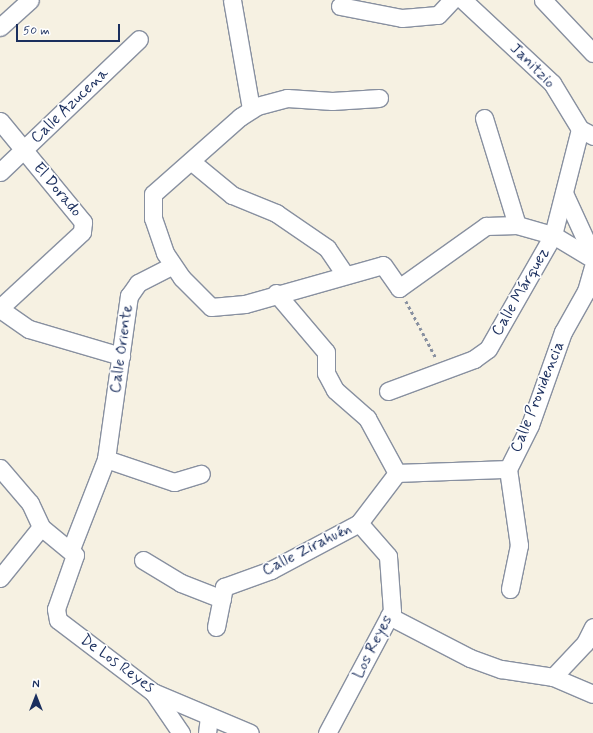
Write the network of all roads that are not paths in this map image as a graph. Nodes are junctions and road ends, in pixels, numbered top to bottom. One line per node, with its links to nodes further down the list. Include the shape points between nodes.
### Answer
1 (30, 0): 7 (street)
2 (232, 0): 11 (street)
3 (452, 0): 6 (street, via 438,14 402,18)
4 (463, 0): 14 (street, Janitzio, via 552,83)
5 (543, 0): 9 (street)
6 (340, 6)
7 (0, 27)
8 (139, 39): 15 (street, Calle Azucena)
9 (593, 53)
10 (379, 98): 11 (street, via 332,102 287,98)
11 (251, 109): 16 (street)
12 (484, 118): 19 (street)
13 (0, 121): 15 (street, El Dorado)
14 (587, 133): 18 (street, Calle Márquez)
15 (24, 151): 17 (street, Calle Azucena); 27 (street, El Dorado, via 83,222 82,232)
16 (192, 162): 23 (street, via 153,194 153,218); 25 (street, via 232,195 276,213 327,248)
17 (0, 172)
18 (564, 194): 20 (street, Calle Márquez); 21 (street)
19 (517, 225): 20 (street); 25 (street, via 486,226 399,288 383,265)
20 (553, 235): 22 (street); 29 (street, Calle Márquez, via 488,349 474,360)
21 (593, 256)
22 (593, 259)
23 (173, 265): 26 (street, via 211,307 245,304); 28 (street, Calle Oriente, via 138,283 129,296)
24 (593, 267): 32 (street, Calle Providencia, via 586,291 563,332 530,425)
25 (344, 274): 26 (street)
26 (276, 293): 33 (street, via 326,352 326,373 335,390 367,418)
27 (0, 308): 28 (street, via 29,329)
28 (121, 356): 30 (street, Calle Oriente)
29 (388, 391)
30 (106, 459): 34 (street, via 174,482); 37 (street, Calle Oriente)
31 (0, 468): 36 (street, via 30,503)
32 (508, 469): 33 (street, Calle Providencia); 40 (street, via 520,545)
33 (396, 473): 35 (street, Calle Zirahuén)
34 (201, 474)
35 (359, 523): 41 (street, Calle Zirahuén, via 271,570 224,588); 42 (street, Los Reyes, via 388,556)
36 (41, 527): 37 (street); 39 (street)
37 (70, 549): 46 (street, De Los Reyes, via 76,558 56,609 58,620)
38 (143, 560): 41 (street, via 182,583)
39 (0, 578)
40 (510, 589)
41 (222, 599): 43 (street, Calle Zirahuén)
42 (389, 616): 45 (street, via 470,658 501,669); 49 (street, Los Reyes)
43 (216, 627)
44 (593, 627): 45 (street, via 585,643)
45 (553, 677): 47 (street)
46 (153, 692): 48 (street, De Los Reyes); 50 (street)
47 (593, 694)
48 (208, 725): 51 (street, De Los Reyes)
49 (333, 731)
50 (181, 733)
51 (250, 733)

